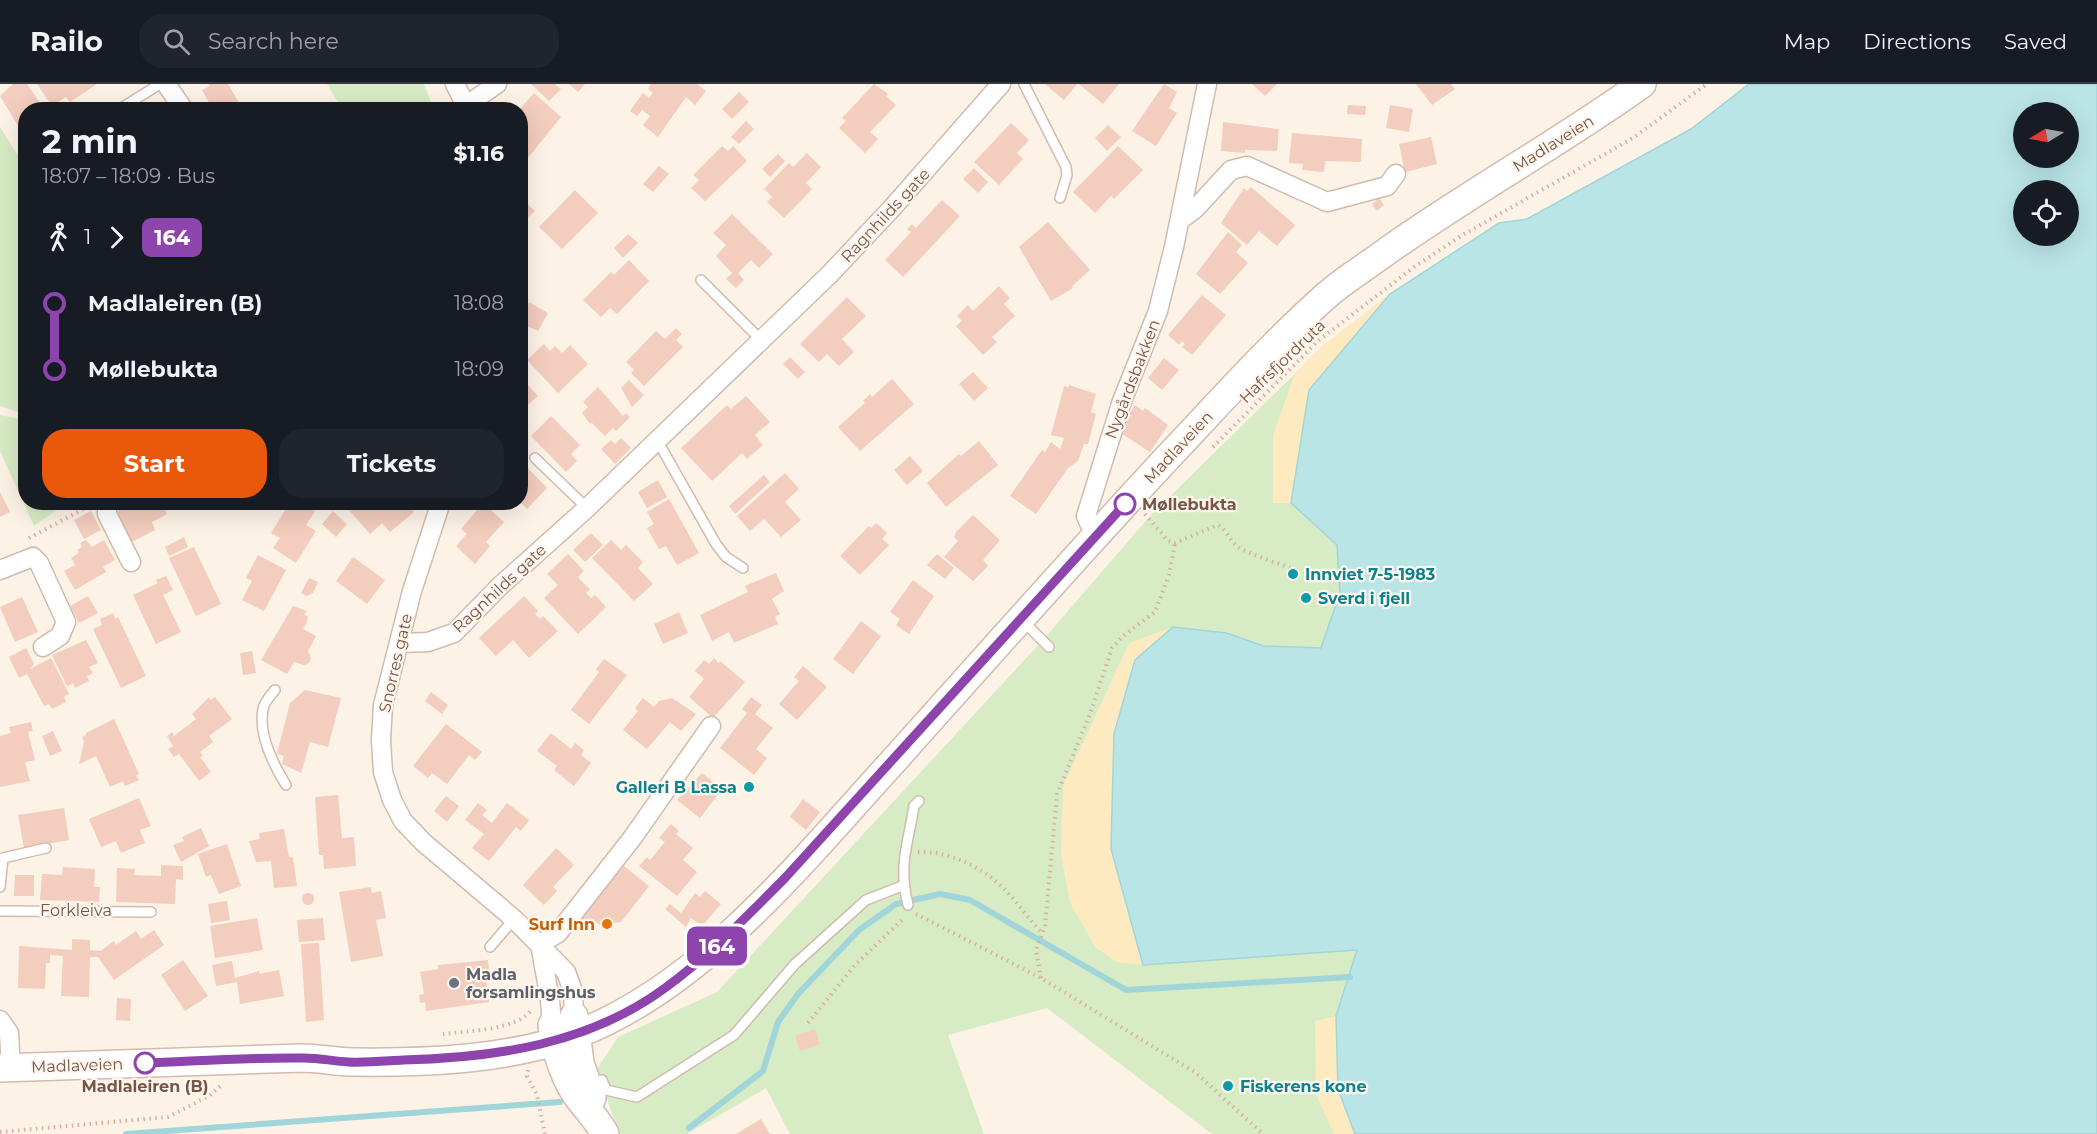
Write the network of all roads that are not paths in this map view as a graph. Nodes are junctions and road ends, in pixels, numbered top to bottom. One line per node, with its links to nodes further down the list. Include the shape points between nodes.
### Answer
1 (160, 84): 9 (lane)
2 (166, 84): 10 (street)
3 (455, 84): 11 (street)
4 (497, 84): 12 (street)
5 (1001, 84): 17 (street, Ragnhilds gate, via 893,207)
6 (1024, 84): 14 (lane, via 1066,167)
7 (1207, 84): 15 (street, Nygårdsbakken)
8 (1642, 84): 23 (main road, Madlaveien, via 1420,227 1329,294)
9 (131, 102)
10 (178, 102)
11 (465, 102)
12 (474, 102)
13 (1396, 174): 15 (street, via 1387,186 1327,202 1246,166 1231,170)
14 (1060, 198)
15 (1180, 220): 23 (street, Nygårdsbakken, via 1158,311 1122,400 1086,516)
16 (701, 280): 17 (lane)
17 (761, 340): 18 (street, Ragnhilds gate)
18 (657, 440): 20 (street, Ragnhilds gate); 25 (lane, via 716,544 726,557)
19 (535, 458): 20 (lane)
20 (587, 508): 28 (street, Ragnhilds gate, via 454,633 429,642)
21 (107, 510): 24 (street)
22 (438, 510): 28 (street, Snorres gate)
23 (1099, 532): 27 (main road, Madlaveien)
24 (131, 562)
25 (743, 568)
26 (0, 570): 29 (street, via 30,557 39,563 66,622 60,636)
27 (1021, 619): 30 (lane); 45 (main road, Madlaveien, via 807,855 728,936 664,989 610,1020)
28 (400, 643): 41 (street, Snorres gate, via 383,705 381,740 383,772 392,800 403,821 423,842)
29 (43, 647)
30 (1049, 647)
31 (275, 690): 33 (lane, via 263,707 262,725)
32 (711, 726): 42 (street, via 633,837 558,933)
33 (286, 785)
34 (919, 801): 37 (lane, via 914,806 904,851)
35 (46, 848): 36 (lane, via 3,858)
36 (0, 887)
37 (904, 890): 38 (lane); 47 (lane, via 866,900 795,964 734,1035 637,1097 606,1090 602,1080)
38 (908, 905)
39 (0, 911): 40 (lane, Forkleiva)
40 (151, 912)
41 (514, 919): 42 (street, Snorres gate); 43 (lane)
42 (540, 944): 45 (street, Snorres gate, via 566,972 573,992)
43 (490, 947)
44 (0, 1020): 46 (street, via 9,1033)
45 (564, 1029): 46 (main road, Madlaveien, via 512,1052 434,1059 348,1062 333,1058); 47 (main road, via 561,1068)
46 (5, 1068)
47 (579, 1086): 48 (main road, via 592,1095)
48 (599, 1124)

